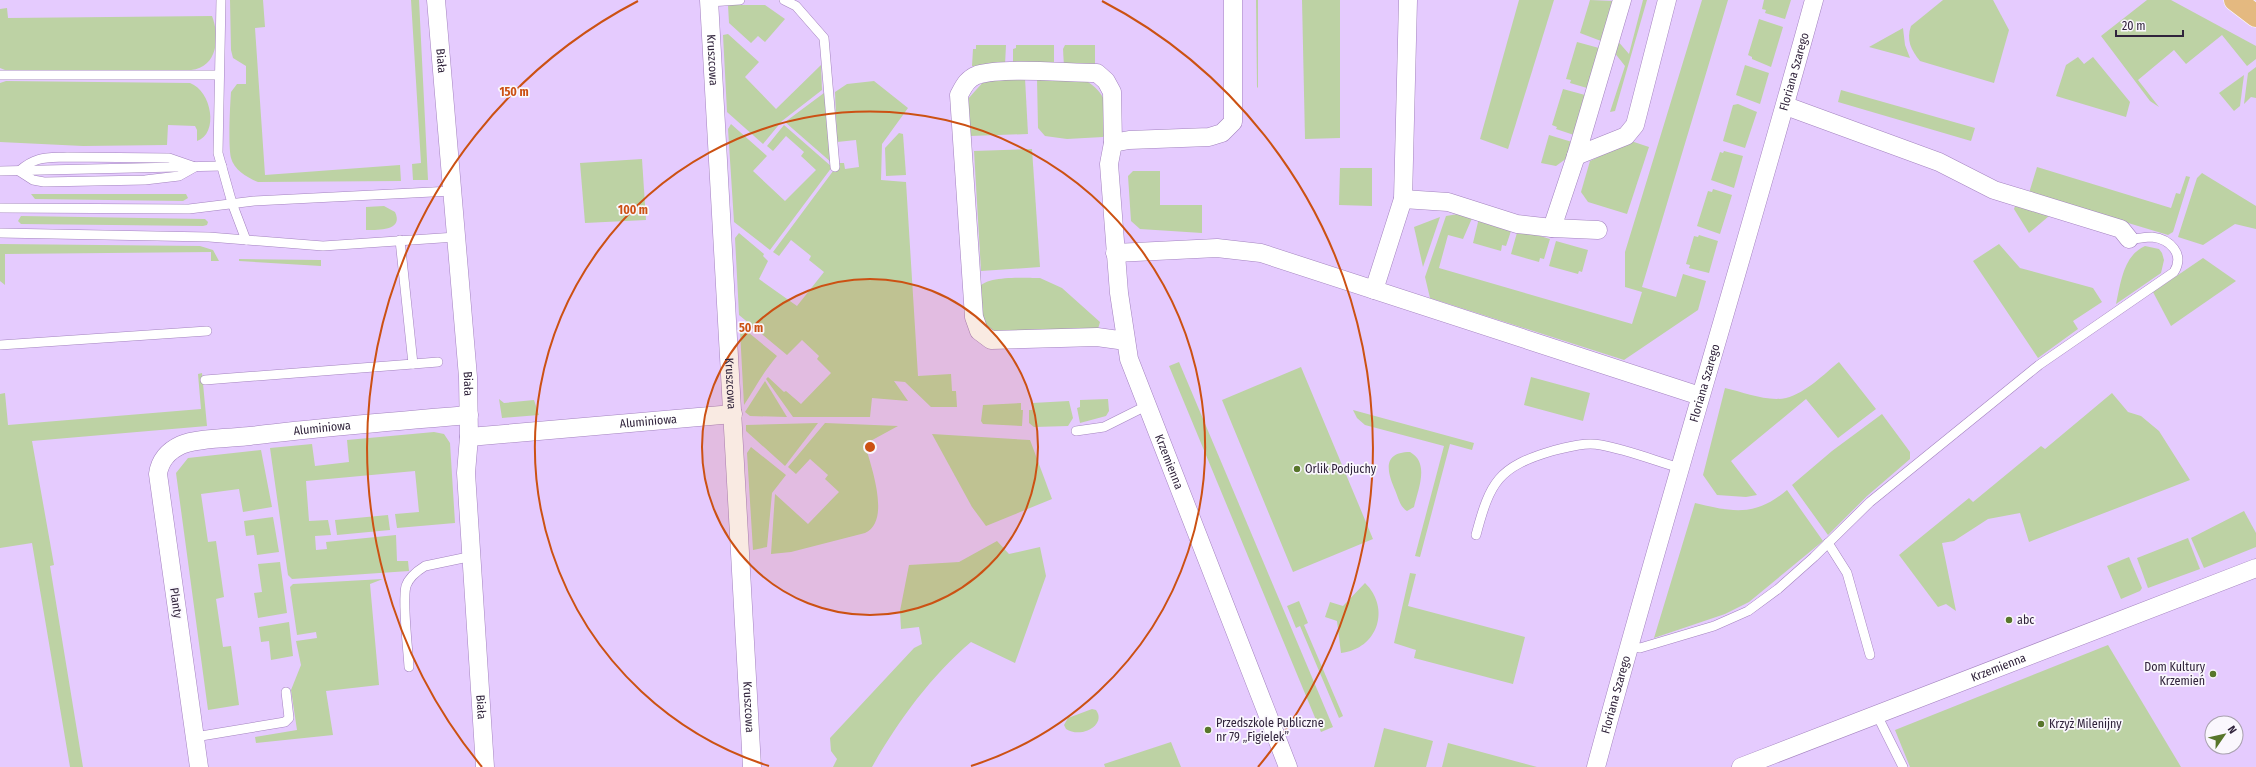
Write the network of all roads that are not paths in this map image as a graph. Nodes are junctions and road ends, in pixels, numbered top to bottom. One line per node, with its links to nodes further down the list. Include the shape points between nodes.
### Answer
1 (221, 0): 14 (lane)
2 (436, 0): 23 (street, Biała)
3 (740, 0): 11 (lane)
4 (784, 0): 20 (lane, via 796,6 824,38)
5 (1233, 0): 16 (street, via 1233,122 1222,133 1209,137)
6 (1408, 0): 24 (street)
7 (1622, 0): 17 (street)
8 (1668, 0): 17 (street, via 1635,125 1626,136)
9 (1814, 0): 15 (street, Floriana Szarego)
10 (2234, 0): 12 (main road)
11 (709, 1): 45 (street, Kruszcowa)
12 (2256, 16)
13 (0, 75): 14 (lane)
14 (219, 75): 18 (lane, via 218,153)
15 (1786, 106): 31 (street, via 1939,162 1994,190 2121,229); 42 (street, Floriana Szarego)
16 (1113, 143): 34 (street, Krzemienna, via 1109,164); 37 (street, Krzemienna, via 1112,92 1106,81 1096,73 1008,72 977,75 967,81 959,95 974,317 980,331 991,340 1097,337)
17 (1576, 156): 27 (street)
18 (222, 166): 19 (lane); 25 (lane)
19 (195, 167): 22 (lane); 22 (lane, via 179,176 145,180 67,182 33,180); 22 (lane, via 179,160 145,157 67,157 30,161)
20 (834, 167)
21 (0, 171): 22 (lane)
22 (19, 171)
23 (452, 191): 25 (lane); 30 (street, Biała)
24 (1403, 199): 27 (street, via 1448,202 1517,224); 35 (street)
25 (232, 203): 26 (lane, via 189,208); 32 (lane)
26 (0, 208)
27 (1552, 228): 28 (street)
28 (1598, 230)
29 (0, 233): 32 (lane)
30 (456, 237): 33 (lane); 44 (street, Biała)
31 (2130, 239): 51 (lane, via 2152,237 2176,249 2179,258 2174,272 2039,365 1870,502)
32 (246, 240): 33 (lane, via 323,246)
33 (400, 240): 40 (lane)
34 (1116, 253): 35 (street, via 1217,248 1261,253); 37 (street, Krzemienna)
35 (1374, 290): 42 (street)
36 (207, 331): 38 (lane)
37 (1126, 341): 43 (street, Krzemienna, via 1129,359)
38 (0, 345)
39 (438, 362): 40 (lane)
40 (413, 364): 41 (lane)
41 (205, 380)
42 (1700, 396): 49 (street, Floriana Szarego)
43 (1146, 406): 46 (lane, via 1104,426); 63 (street, Krzemienna)
44 (469, 414): 47 (street, Biała); 48 (street, Aluminiowa, via 302,430 188,443)
45 (733, 414): 47 (street, Aluminiowa); 62 (street, Kruszcowa)
46 (1076, 431)
47 (469, 437): 52 (street, Biała, via 466,472)
48 (177, 447): 59 (street, Planty, via 162,461 158,474)
49 (1680, 468): 50 (lane, via 1599,445 1577,446 1530,458 1514,465 1499,478 1485,504); 54 (street, Floriana Szarego)
50 (1476, 535)
51 (1828, 543): 54 (lane, via 1778,589 1748,611 1714,626 1640,648); 55 (lane, via 1847,573)
52 (473, 556): 56 (lane, via 425,566 409,581 405,594); 61 (street, Biała)
53 (2256, 568): 58 (street, Krzemienna)
54 (1630, 646): 64 (street, Floriana Szarego)
55 (1870, 655)
56 (409, 667)
57 (286, 692): 59 (lane, via 289,718 285,722)
58 (1877, 714): 65 (street, Krzemienna); 66 (lane)
59 (195, 737): 60 (street, Planty)
60 (199, 767)
61 (485, 767)
62 (752, 767)
63 (1288, 767)
64 (1596, 767)
65 (1741, 767)
66 (1903, 767)

